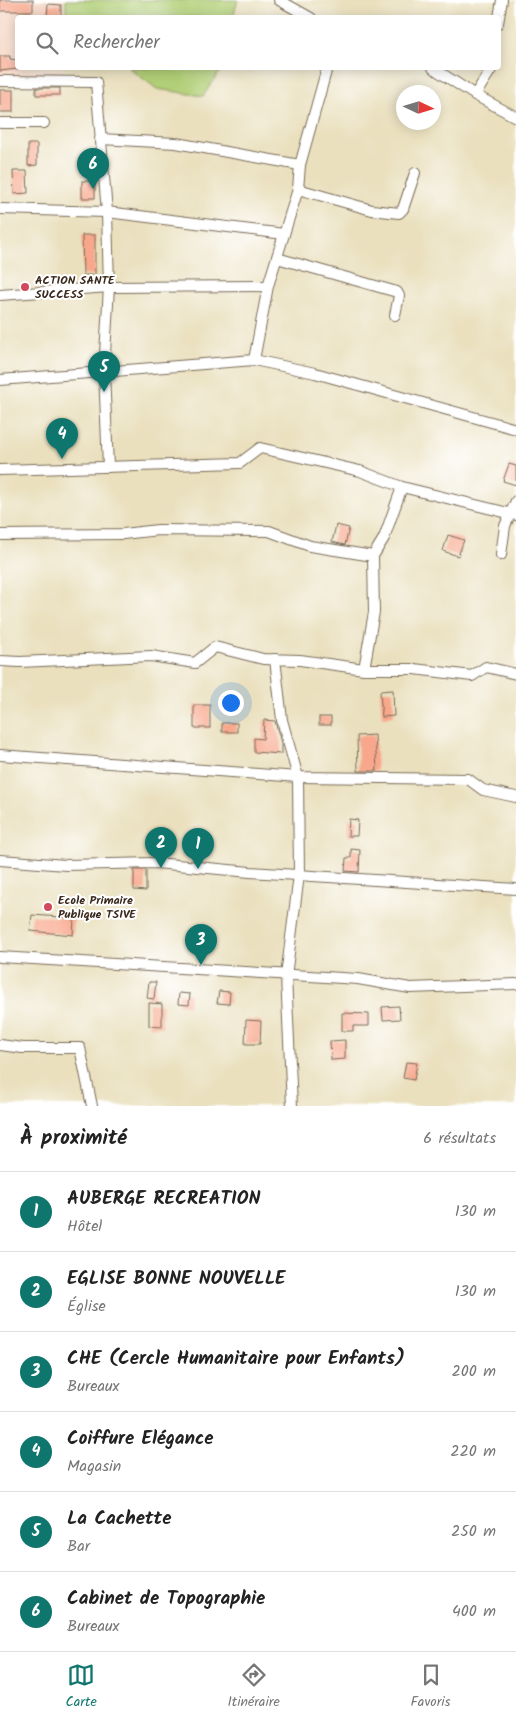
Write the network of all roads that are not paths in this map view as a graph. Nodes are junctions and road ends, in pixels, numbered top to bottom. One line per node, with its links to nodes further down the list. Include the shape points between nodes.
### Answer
1 (280, 0): 3 (street)
2 (502, 0): 4 (street)
3 (306, 15)
4 (499, 15)
5 (326, 70): 14 (street)
6 (436, 70): 9 (street)
7 (491, 70): 9 (street)
8 (0, 81): 13 (street, via 96,82)
9 (475, 95): 10 (street)
10 (516, 116)
11 (0, 123): 12 (street)
12 (44, 123)
13 (100, 139): 14 (street, via 176,143); 18 (street)
14 (300, 165): 16 (street)
15 (415, 173): 16 (street, via 403,209 398,213 372,210)
16 (298, 188): 19 (street)
17 (0, 209): 18 (street)
18 (107, 212): 19 (street); 22 (street)
19 (284, 234): 20 (street)
20 (277, 258): 21 (street); 24 (street, via 397,292 399,296)
21 (268, 286): 22 (street); 25 (street)
22 (109, 287): 23 (street); 26 (street)
23 (0, 295)
24 (394, 315)
25 (254, 360): 26 (street); 28 (street, via 315,373)
26 (104, 371): 27 (street); 29 (street)
27 (0, 380)
28 (516, 429)
29 (108, 467): 30 (street); 31 (street, via 240,463 260,448 360,471)
30 (0, 470)
31 (402, 487): 33 (street); 36 (street, via 384,538)
32 (516, 501): 33 (street)
33 (514, 515): 35 (street, via 505,526)
34 (0, 534): 36 (street, via 269,531 310,546)
35 (501, 555)
36 (373, 556): 39 (street, via 374,612)
37 (275, 659): 38 (street, via 248,657 215,647 196,663 151,656); 39 (street); 42 (street, via 282,720)
38 (0, 661)
39 (364, 669): 40 (street, via 414,669 472,676 486,668)
40 (516, 674)
41 (0, 755): 42 (street)
42 (298, 777): 43 (street, via 468,778 483,790); 45 (street)
43 (516, 797)
44 (0, 860): 45 (street, via 66,865 156,863)
45 (299, 875): 46 (street); 48 (street)
46 (516, 889)
47 (0, 957): 48 (street)
48 (286, 976): 49 (street, via 358,979 410,988); 52 (street)
49 (516, 984)
50 (0, 1046): 51 (street, via 80,1048)
51 (92, 1106)
52 (292, 1106)

